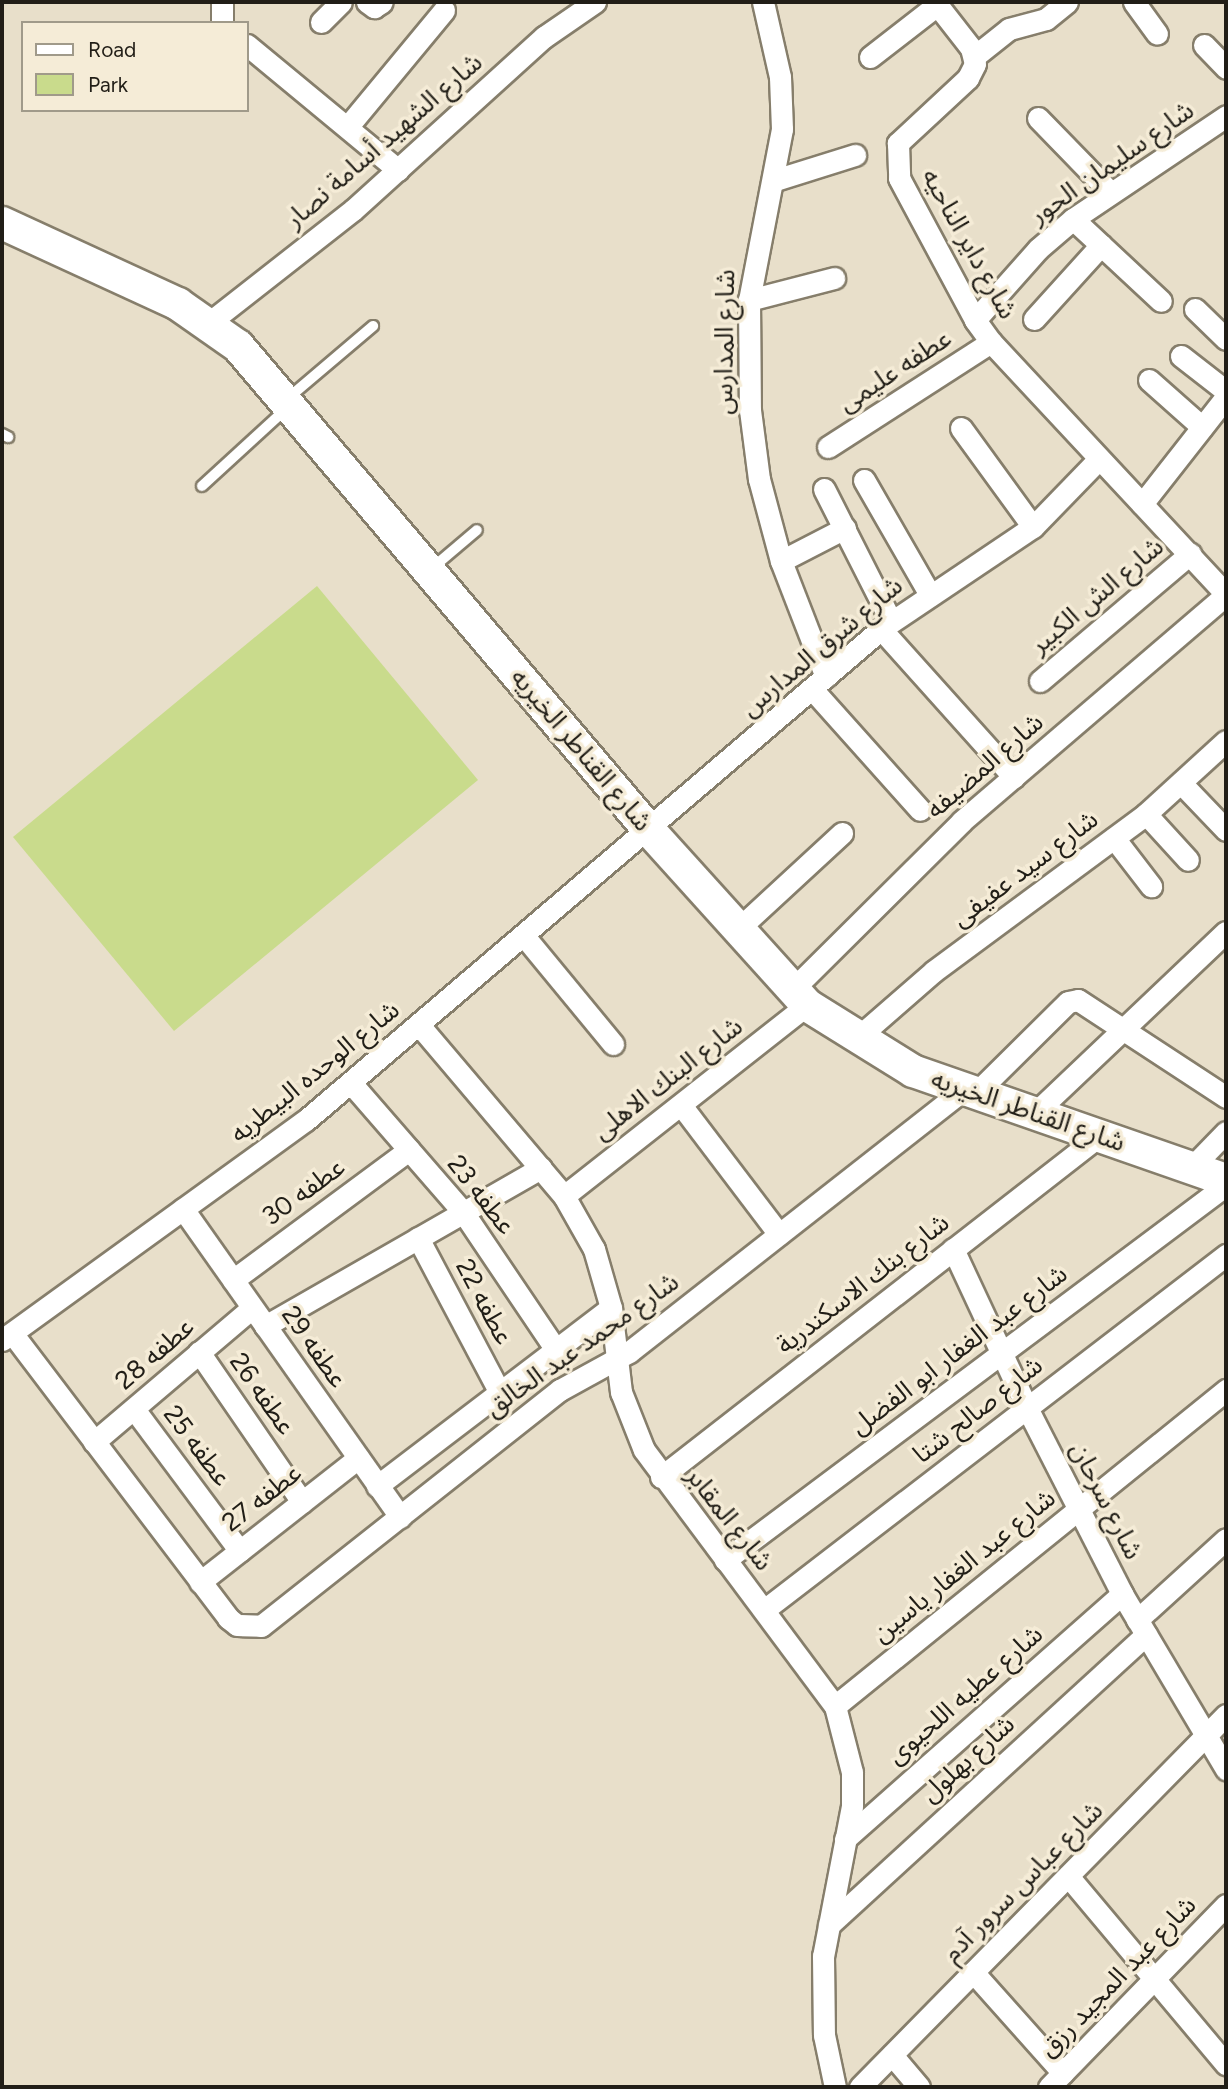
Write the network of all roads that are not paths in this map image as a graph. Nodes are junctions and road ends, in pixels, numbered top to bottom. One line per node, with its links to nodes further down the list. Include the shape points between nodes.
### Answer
1 (222, 2): 11 (street)
2 (341, 2): 12 (street)
3 (367, 2): 4 (street, via 374,7)
4 (382, 2)
5 (593, 2): 23 (street, شارع الشهيد أسامة نصار, via 544,37)
6 (763, 2): 24 (street, شارع المدارس, via 780,77 782,129)
7 (1067, 2): 16 (street, via 1046,19 1009,30)
8 (1134, 2): 13 (street)
9 (936, 3): 16 (street); 17 (street)
10 (445, 5): 21 (street)
11 (222, 21)
12 (321, 22)
13 (1157, 34)
14 (1204, 45): 18 (street)
15 (248, 46): 21 (street)
16 (975, 55): 34 (street, شارع داير الناحيه, via 973,71 906,134 895,154 899,178)
17 (870, 57)
18 (1226, 68)
19 (1226, 116): 25 (street, شارع سليمان الحور)
20 (1038, 118): 25 (street)
21 (349, 125): 23 (street)
22 (855, 155): 24 (street)
23 (398, 170): 35 (street, شارع الشهيد أسامة نصار)
24 (775, 180): 30 (street, شارع المدارس, via 762,219)
25 (1110, 192): 26 (street, شارع سليمان الحور)
26 (1073, 219): 28 (street); 34 (street, شارع سليمان الحور, via 1038,249)
27 (2, 223): 35 (main road, شارع القناطر الخيريه, via 78,255)
28 (1101, 245): 31 (street); 33 (street)
29 (834, 278): 30 (street)
30 (749, 300): 56 (street, شارع المدارس, via 750,410 759,479)
31 (1161, 301)
32 (1195, 309): 37 (street)
33 (1034, 319)
34 (975, 320): 38 (street, شارع داير الناحيه)
35 (210, 322): 43 (main road, شارع القناطر الخيريه, via 238,346)
36 (373, 326): 43 (lane)
37 (1226, 339)
38 (992, 342): 46 (street, عطفه عليمى); 47 (street, شارع داير الناحيه)
39 (1181, 356): 41 (street)
40 (1149, 380): 44 (street)
41 (1226, 391)
42 (1226, 397): 44 (street)
43 (287, 403): 49 (lane); 57 (main road, شارع القناطر الخيريه)
44 (1202, 427): 51 (street)
45 (961, 428): 52 (street)
46 (828, 447)
47 (1098, 460): 51 (street, شارع داير الناحيه); 52 (street, شارع شرق المدارس)
48 (864, 480): 58 (street)
49 (202, 486)
50 (824, 489): 53 (street)
51 (1142, 504): 55 (street, شارع داير الناحيه)
52 (1033, 527): 58 (street, شارع شرق المدارس)
53 (845, 528): 56 (street); 60 (street)
54 (477, 530): 57 (lane)
55 (1190, 554): 59 (street, شارع داير الناحيه); 61 (street, شارع الش الكبير)
56 (781, 561): 62 (street, شارع المدارس)
57 (429, 570): 68 (main road, شارع القناطر الخيريه)
58 (930, 595): 60 (street, شارع شرق المدارس)
59 (1226, 595): 64 (street, شارع المضيفه)
60 (886, 625): 62 (street, شارع شرق المدارس); 64 (street)
61 (1040, 681)
62 (819, 683): 66 (street); 68 (street, شارع شرق المدارس)
63 (1226, 741): 65 (street, شارع سيد عفيفى)
64 (1014, 777): 77 (street, شارع المضيفه, via 962,821)
65 (1181, 783): 67 (street, شارع سيد عفيفى); 69 (street)
66 (920, 810)
67 (1146, 814): 71 (street, شارع سيد عفيفى); 72 (street)
68 (649, 830): 74 (main road, شارع القناطر الخيريه); 76 (street, شارع الوحده البيطريه)
69 (1226, 830)
70 (842, 833): 74 (street)
71 (1114, 838): 73 (street); 80 (street, شارع سيد عفيفى, via 934,971)
72 (1188, 860)
73 (1151, 886)
74 (737, 930): 77 (main road, شارع القناطر الخيريه)
75 (1226, 932): 79 (street)
76 (524, 936): 78 (street, شارع الوحده البيطريه); 81 (street)
77 (799, 998): 80 (main road, شارع القناطر الخيريه); 85 (street, شارع البنك الاهلى)
78 (419, 1025): 82 (street, شارع الوحده البيطريه); 90 (street, شارع المقابر)
79 (1125, 1027): 83 (street, شارع محمد عبد الخالق, via 1084,1001 1068,1002); 84 (street, شارع محمد عبد الخالق); 86 (street)
80 (856, 1040): 83 (main road, شارع القناطر الخيريه, via 913,1071)
81 (613, 1044)
82 (351, 1083): 89 (street, عطفه 23); 95 (street, شارع الوحده البيطريه)
83 (971, 1091): 86 (main road, شارع القناطر الخيريه); 97 (street, شارع محمد عبد الخالق)
84 (1226, 1097)
85 (681, 1105): 94 (street, شارع البنك الاهلى); 97 (street)
86 (1035, 1114): 88 (main road, شارع القناطر الخيريه)
87 (1226, 1132): 91 (street)
88 (1099, 1136): 91 (main road, شارع القناطر الخيريه); 99 (street, شارع بنك الاسكندرية)
89 (410, 1150): 96 (street, عطفه 23); 101 (street, عطفه 30)
90 (541, 1168): 94 (street, شارع المقابر); 96 (street)
91 (1191, 1168): 92 (main road, شارع القناطر الخيريه)
92 (1226, 1180)
93 (1226, 1185): 108 (street, شارع عبد الغفار ابو الفضل)
94 (564, 1196): 103 (street, شارع المقابر, via 594,1249)
95 (183, 1209): 101 (street, عطفه 29); 105 (street, شارع الوحده البيطريه)
96 (463, 1212): 98 (street); 106 (street, عطفه 23)
97 (779, 1234): 109 (street, شارع محمد عبد الخالق)
98 (418, 1238): 104 (street); 111 (street, عطفه 22)
99 (953, 1249): 108 (street, شارع سرحان); 116 (street, شارع بنك الاسكندرية)
100 (1226, 1255): 112 (street, شارع صالح شتا)
101 (233, 1280): 102 (street, عطفه 29)
102 (252, 1308): 104 (street, عطفه 29); 107 (street, عطفه 28)
103 (611, 1308): 106 (street); 109 (street, شارع المقابر)
104 (265, 1326): 115 (street, عطفه 29)
105 (7, 1337): 114 (street)
106 (556, 1350): 111 (street)
107 (200, 1352): 113 (street, عطفه 28); 118 (street, عطفه 26)
108 (1001, 1354): 112 (street, شارع سرحان); 123 (street, شارع عبد الغفار ابو الفضل)
109 (615, 1361): 116 (street, شارع المقابر, via 630,1422); 120 (street, شارع محمد عبد الخالق, via 560,1390)
110 (1226, 1390): 119 (street, شارع عبد الغفار ياسين)
111 (500, 1393): 117 (street)
112 (1027, 1408): 119 (street, شارع سرحان); 126 (street, شارع صالح شتا)
113 (134, 1409): 114 (street, عطفه 28); 122 (street, عطفه 25)
114 (94, 1442): 124 (street)
115 (358, 1458): 117 (street, عطفه 29); 118 (street, عطفه 27)
116 (662, 1477): 123 (street, شارع المقابر)
117 (377, 1486): 120 (street, عطفه 29)
118 (302, 1502): 122 (street, عطفه 27)
119 (1078, 1510): 125 (street, شارع سرحان); 128 (street, شارع عبد الغفار ياسين)
120 (400, 1517): 124 (street, شارع محمد عبد الخالق, via 272,1620 249,1627 228,1618)
121 (1226, 1539): 127 (street, شارع بهلول)
122 (240, 1551): 124 (street, عطفه 27)
123 (725, 1560): 126 (street, شارع المقابر)
124 (200, 1582)
125 (1122, 1594): 127 (street, شارع سرحان); 132 (street, شارع عطيه اللحيوى)
126 (764, 1610): 128 (street, شارع المقابر)
127 (1142, 1627): 130 (street, شارع سرحان); 135 (street, شارع بهلول)
128 (835, 1706): 132 (street, شارع المقابر, via 852,1772)
129 (1226, 1715): 130 (street, شارع عباس سرور آدم)
130 (1206, 1736): 131 (street, شارع سرحان); 133 (street, شارع عباس سرور آدم)
131 (1226, 1769)
132 (845, 1839): 135 (street, شارع المقابر)
133 (1068, 1876): 136 (street, شارع عباس سرور آدم); 137 (street)
134 (1226, 1905): 137 (street, شارع عبد المجيد رزق)
135 (829, 1925): 141 (street, شارع المقابر, via 821,1995)
136 (973, 1972): 138 (street, شارع عباس سرور آدم); 140 (street)
137 (1155, 1979): 139 (street); 140 (street, شارع عبد المجيد رزق)
138 (892, 2055): 142 (street, شارع عباس سرور آدم); 143 (street)
139 (1224, 2058)
140 (1056, 2080)
141 (835, 2087)
142 (860, 2087)
143 (919, 2087)

